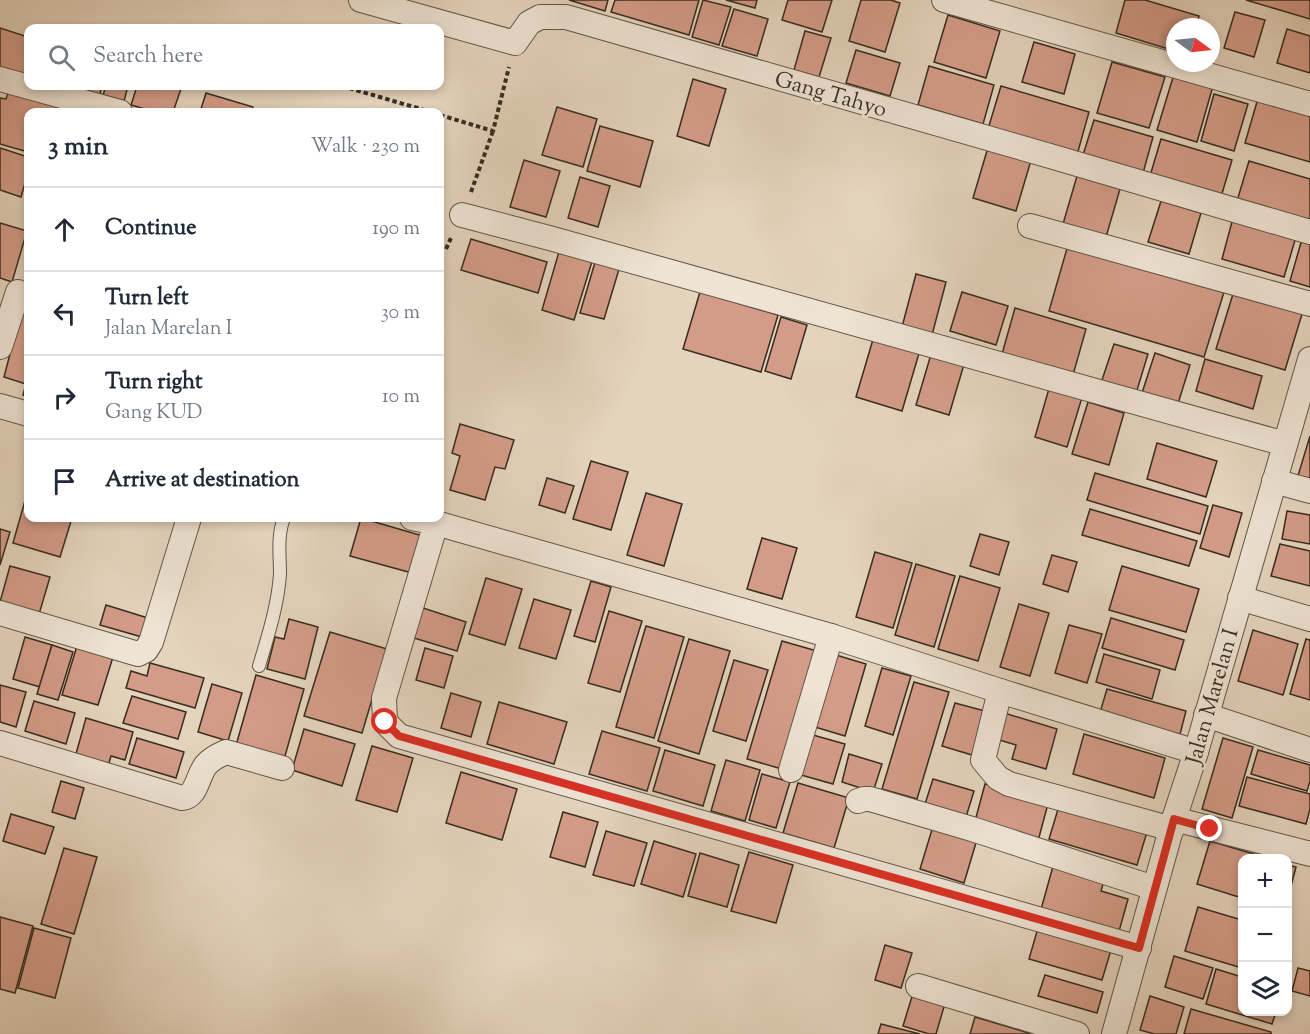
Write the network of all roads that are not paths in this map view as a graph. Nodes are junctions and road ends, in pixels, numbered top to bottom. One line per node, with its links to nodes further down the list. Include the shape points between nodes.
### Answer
1 (361, 0): 10 (street, Gang Tahyo, via 515,43 529,23 540,17 566,17)
2 (944, 0): 6 (street)
3 (0, 79): 4 (street)
4 (24, 86)
5 (40, 90): 7 (street)
6 (1310, 104)
7 (105, 108)
8 (462, 215): 18 (street)
9 (1030, 226): 12 (street)
10 (1310, 232)
11 (18, 292): 13 (street)
12 (1310, 304)
13 (0, 347)
14 (1310, 359): 15 (street, Jalan Marelan I)
15 (1305, 398): 18 (street, Jalan Marelan I)
16 (0, 406): 17 (street)
17 (24, 413)
18 (1285, 444): 19 (street, Jalan Marelan I)
19 (1274, 481): 20 (street); 25 (street, Jalan Marelan I)
20 (1310, 491)
21 (188, 522): 26 (street, via 151,642 138,654)
22 (282, 522): 29 (lane, via 277,594)
23 (431, 522): 24 (street)
24 (436, 523): 28 (street); 41 (street, via 384,698 385,722 399,736)
25 (1240, 598): 27 (street); 31 (street, Jalan Marelan I)
26 (0, 613)
27 (1310, 620)
28 (831, 636): 30 (street); 36 (street)
29 (259, 666)
30 (1000, 691): 34 (street); 38 (street, via 983,760 998,778 1009,784)
31 (1206, 715): 33 (street); 34 (street, Jalan Marelan I)
32 (0, 743): 35 (street, via 182,798 192,794 206,766 226,752)
33 (1310, 750)
34 (1196, 752): 38 (street, Jalan Marelan I)
35 (282, 768)
36 (791, 770)
37 (858, 801): 40 (street, via 881,802)
38 (1173, 824): 39 (street); 40 (street, Jalan Marelan I)
39 (1310, 854)
40 (1154, 888): 41 (street, Jalan Marelan I)
41 (1139, 948): 44 (street, Jalan Marelan I)
42 (918, 986): 43 (street)
43 (1077, 1034)
44 (1114, 1034)

